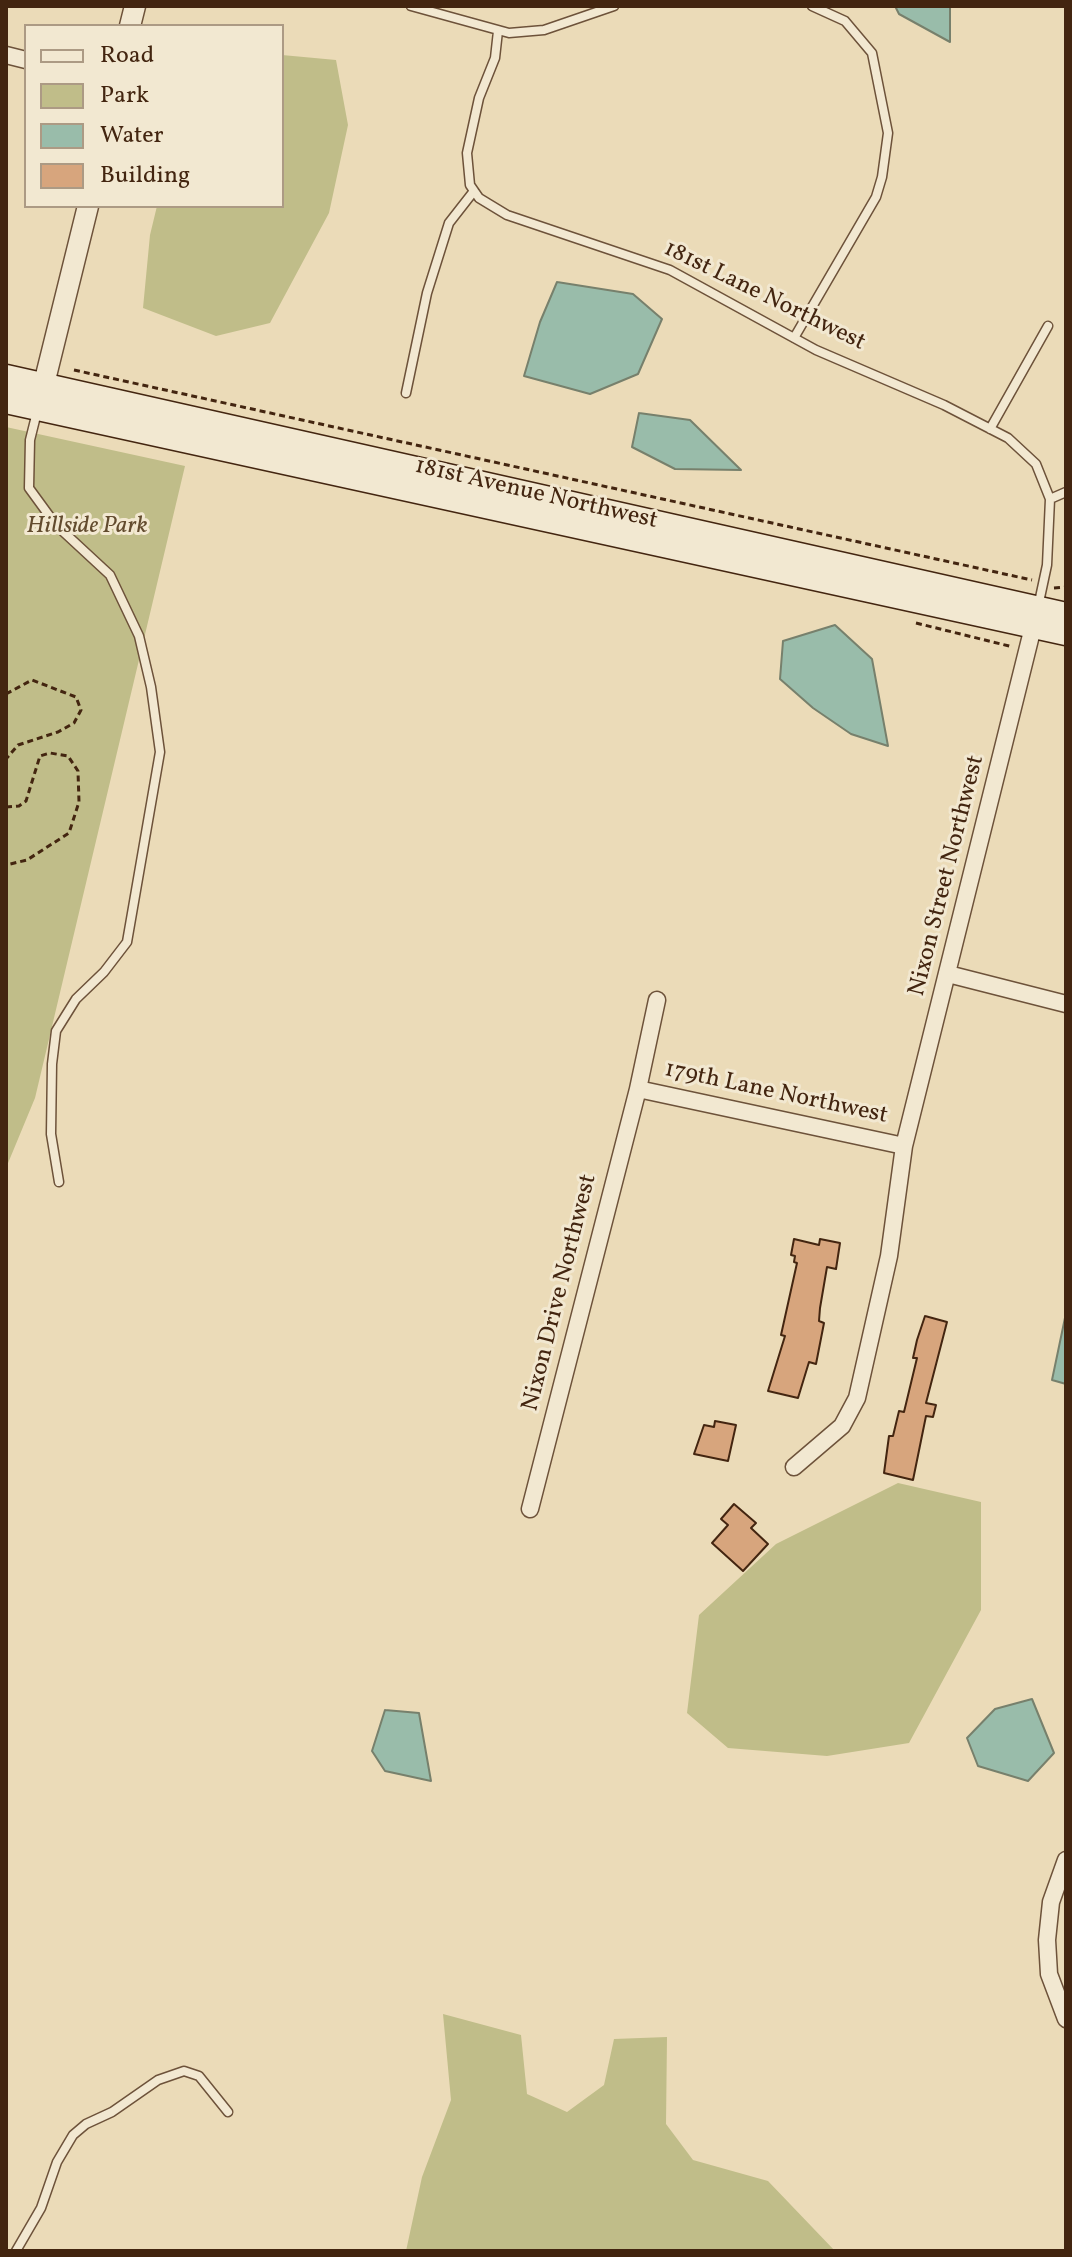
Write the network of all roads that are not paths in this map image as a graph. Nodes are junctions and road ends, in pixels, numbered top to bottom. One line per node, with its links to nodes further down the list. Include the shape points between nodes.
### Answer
1 (411, 6): 4 (lane)
2 (614, 6): 4 (lane, via 544,30)
3 (812, 6): 8 (lane, via 845,21 872,53 888,133 876,197)
4 (498, 31): 5 (lane, via 468,145 466,170)
5 (474, 191): 8 (lane, 181st Lane Northwest, via 507,215 670,270); 10 (lane, via 449,223 427,293)
6 (88, 208): 11 (street)
7 (1048, 326): 13 (lane)
8 (794, 338): 13 (lane, 181st Lane Northwest)
9 (6, 377): 11 (main road, 181st Avenue Northwest)
10 (406, 393)
11 (41, 396): 12 (main road, 181st Avenue Northwest); 16 (main road, 181st Avenue Northwest); 24 (lane, via 30,440 29,488 56,525 110,575 139,636 160,752 127,942 76,999 56,1031 51,1134)
12 (6, 401)
13 (990, 429): 15 (lane, 181st Lane Northwest, via 1036,464)
14 (1066, 492): 15 (lane)
15 (1050, 499): 16 (lane, 181st Lane Northwest)
16 (1040, 610): 17 (main road, 181st Avenue Northwest); 18 (main road, 181st Avenue Northwest); 19 (street, Nixon Street Northwest)
17 (1066, 615)
18 (1066, 633)
19 (948, 974): 21 (street); 23 (street, Nixon Street Northwest)
20 (657, 1000): 22 (street, Nixon Drive Northwest)
21 (1066, 1004)
22 (638, 1089): 23 (street, 179th Lane Northwest); 26 (street, Nixon Drive Northwest)
23 (904, 1146): 25 (street, Nixon Street Northwest, via 889,1256 857,1398 842,1426)
24 (59, 1182)
25 (794, 1467)
26 (530, 1509)
27 (1066, 1860): 28 (street, via 1051,1902 1047,1940 1049,1974)
28 (1066, 2019)
29 (228, 2112): 30 (lane, via 199,2076 184,2071 158,2080 86,2124 57,2162 41,2208)
30 (16, 2251)

